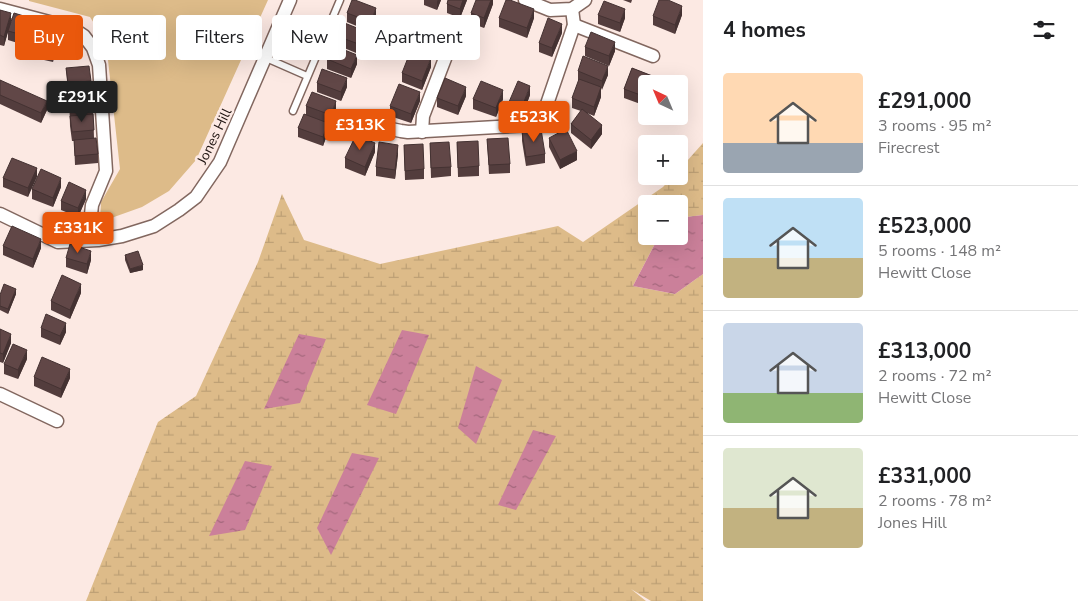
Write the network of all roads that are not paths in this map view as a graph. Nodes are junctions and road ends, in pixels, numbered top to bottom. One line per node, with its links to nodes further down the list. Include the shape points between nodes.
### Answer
1 (290, 0): 9 (street, Jones Hill)
2 (340, 0): 11 (lane)
3 (526, 0): 6 (street, via 550,10)
4 (585, 0): 6 (street)
5 (0, 9): 16 (street, via 72,28 93,48 99,64 106,171 92,205)
6 (572, 9): 7 (street)
7 (574, 25): 8 (street); 14 (street, via 546,108 537,121 530,125)
8 (653, 56)
9 (266, 58): 11 (lane); 16 (street, Jones Hill, via 220,162 196,197 154,226 122,236)
10 (444, 60): 14 (street, via 423,116)
11 (307, 76): 12 (lane)
12 (293, 111)
13 (376, 126): 14 (street, via 401,132)
14 (422, 132)
15 (0, 214): 16 (street, Jones Hill, via 58,242)
16 (90, 240)
17 (0, 394): 18 (street, via 19,397)
18 (57, 420)

